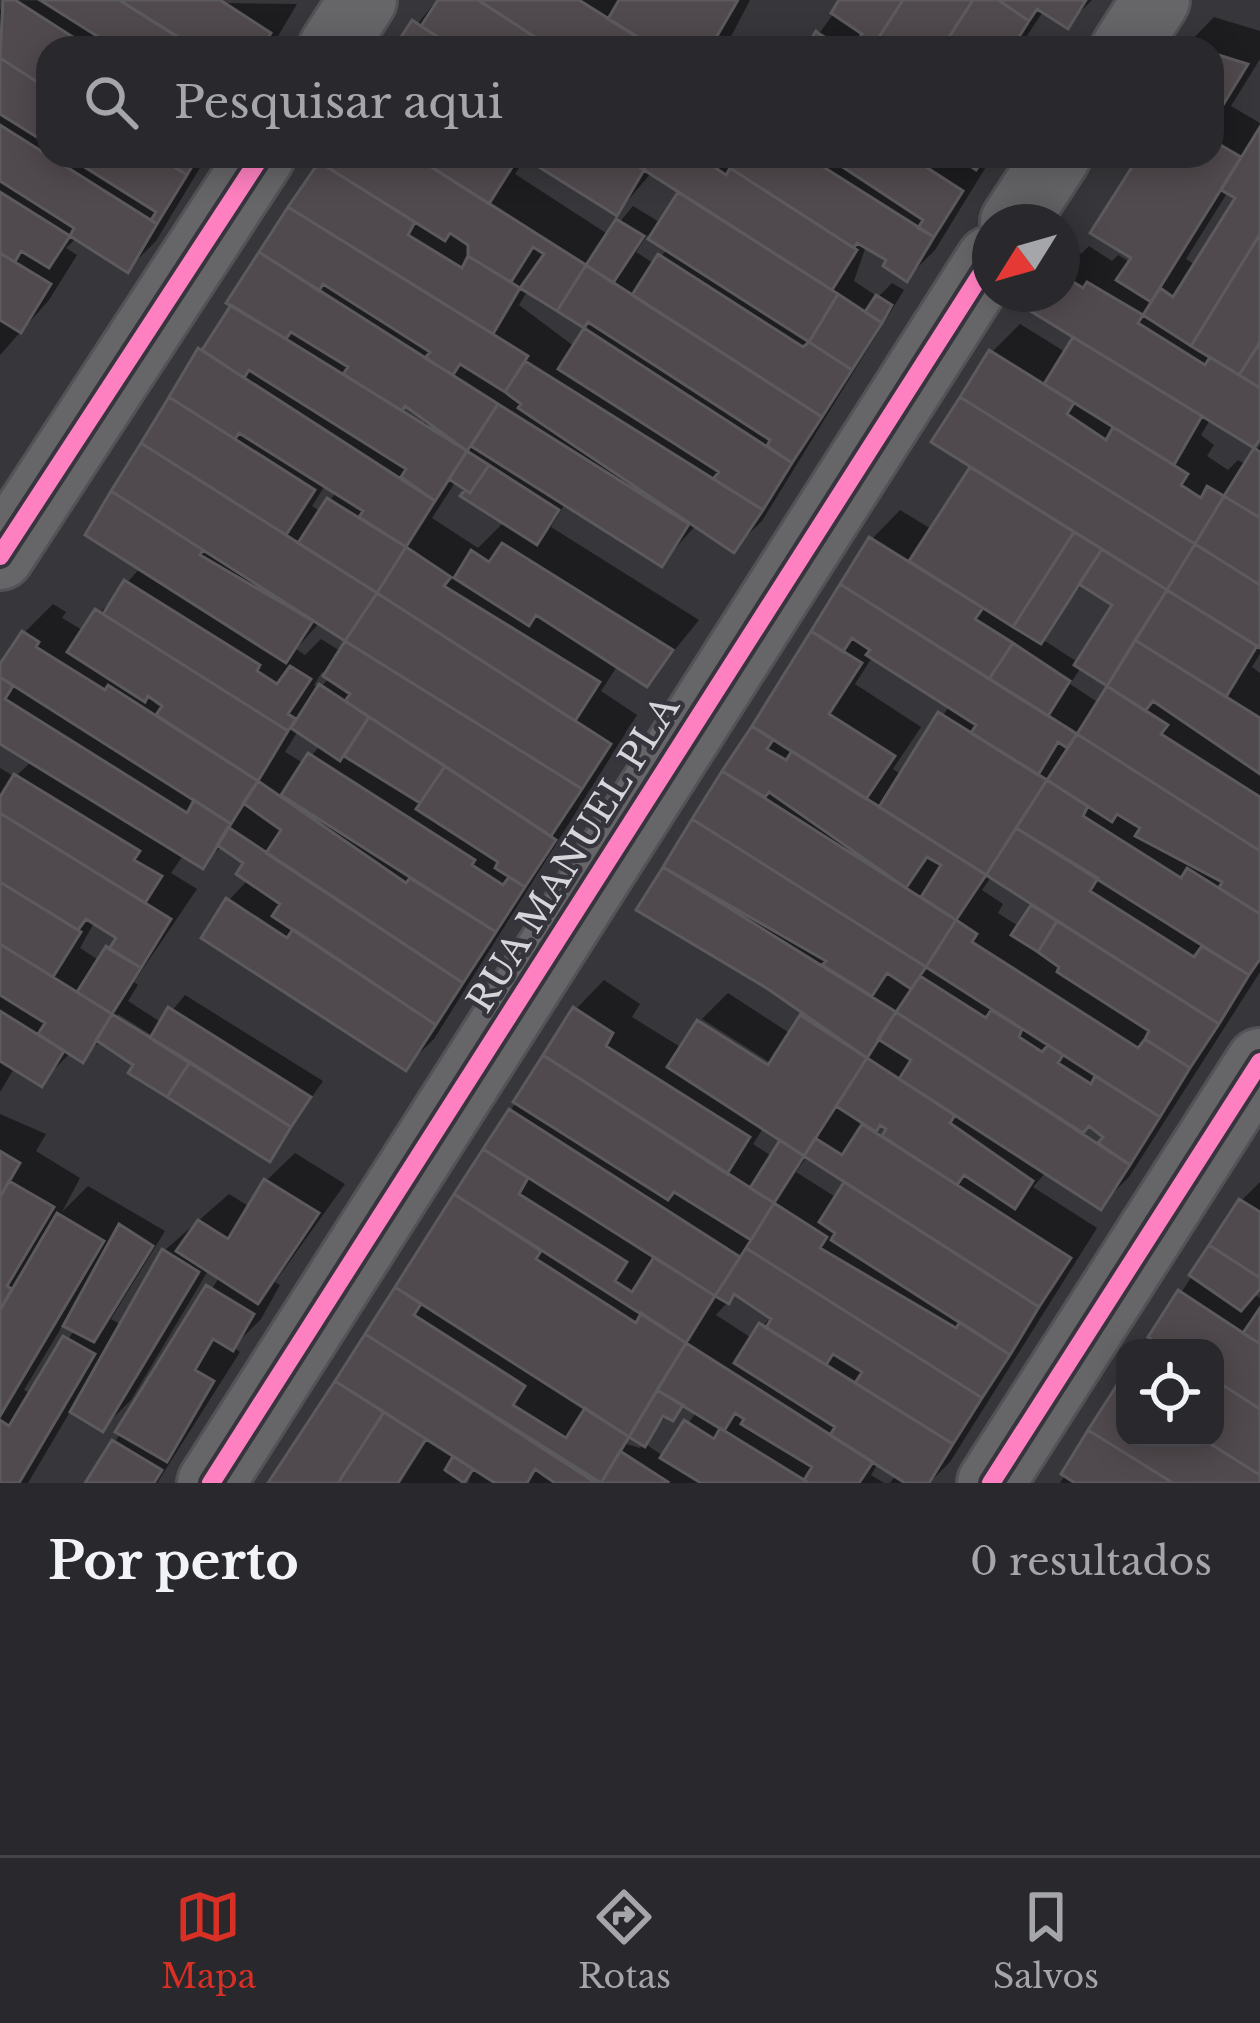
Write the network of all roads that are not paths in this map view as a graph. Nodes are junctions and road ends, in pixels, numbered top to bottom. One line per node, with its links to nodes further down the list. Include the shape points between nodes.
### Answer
1 (363, 0): 3 (street)
2 (1156, 0): 4 (street)
3 (340, 36)
4 (1133, 36)
5 (253, 168): 9 (street)
6 (1049, 168): 7 (street)
7 (1026, 204)
8 (972, 288): 11 (street, RUA MANUEL PLA)
9 (0, 556)
10 (1260, 1061): 12 (street)
11 (212, 1483)
12 (991, 1483)

